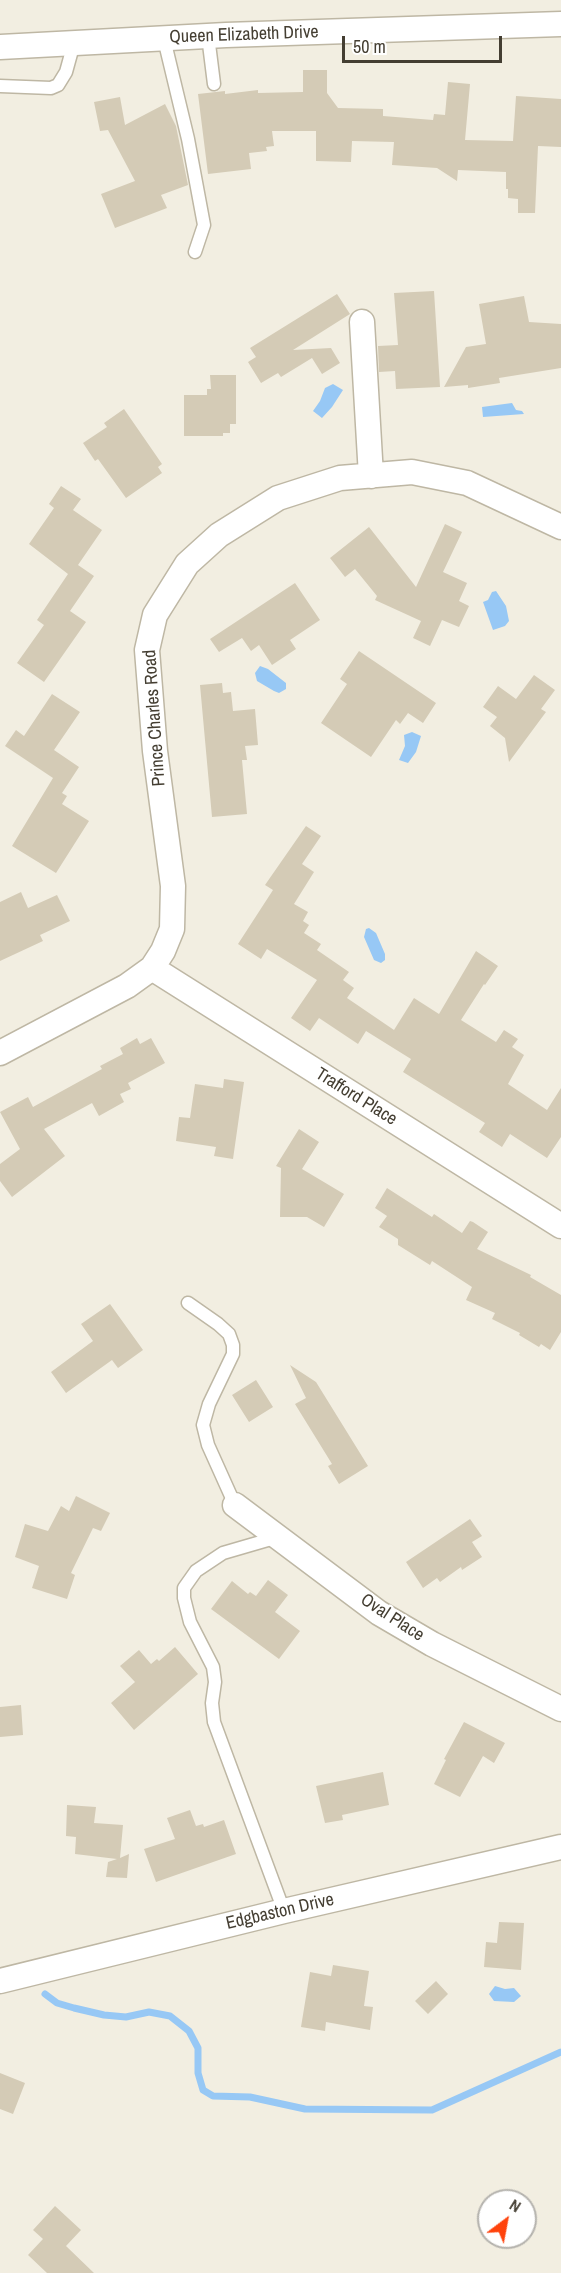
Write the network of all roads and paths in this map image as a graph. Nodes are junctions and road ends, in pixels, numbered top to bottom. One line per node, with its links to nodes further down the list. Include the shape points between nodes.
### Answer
1 (561, 24): 2 (street, Queen Elizabeth Drive)
2 (208, 36): 3 (street, Queen Elizabeth Drive); 6 (lane)
3 (164, 39): 4 (street, Queen Elizabeth Drive); 8 (lane, via 204,225)
4 (74, 44): 5 (street, Queen Elizabeth Drive); 7 (lane, via 58,85)
5 (0, 47)
6 (214, 84)
7 (0, 86)
8 (195, 252)
9 (362, 322): 10 (street)
10 (371, 476): 11 (street, Prince Charles Road, via 412,472 467,483); 12 (street, Prince Charles Road, via 340,478 268,504 219,536 187,564 155,615 147,650 155,752 173,886 172,929)
11 (561, 527)
12 (152, 968): 13 (street, Prince Charles Road, via 127,986); 14 (street, Trafford Place)
13 (0, 1053)
14 (561, 1226)
15 (188, 1303): 16 (lane, via 229,1334 233,1345 233,1354 203,1425)
16 (235, 1506): 17 (street, Oval Place)
17 (279, 1537): 18 (street, Oval Place, via 379,1613); 20 (lane, via 223,1553 196,1571 184,1588 183,1598 190,1622 213,1667 214,1722)
18 (561, 1709)
19 (561, 1847): 20 (street, Edgbaston Drive)
20 (284, 1911): 21 (street, Edgbaston Drive)
21 (0, 1981)

